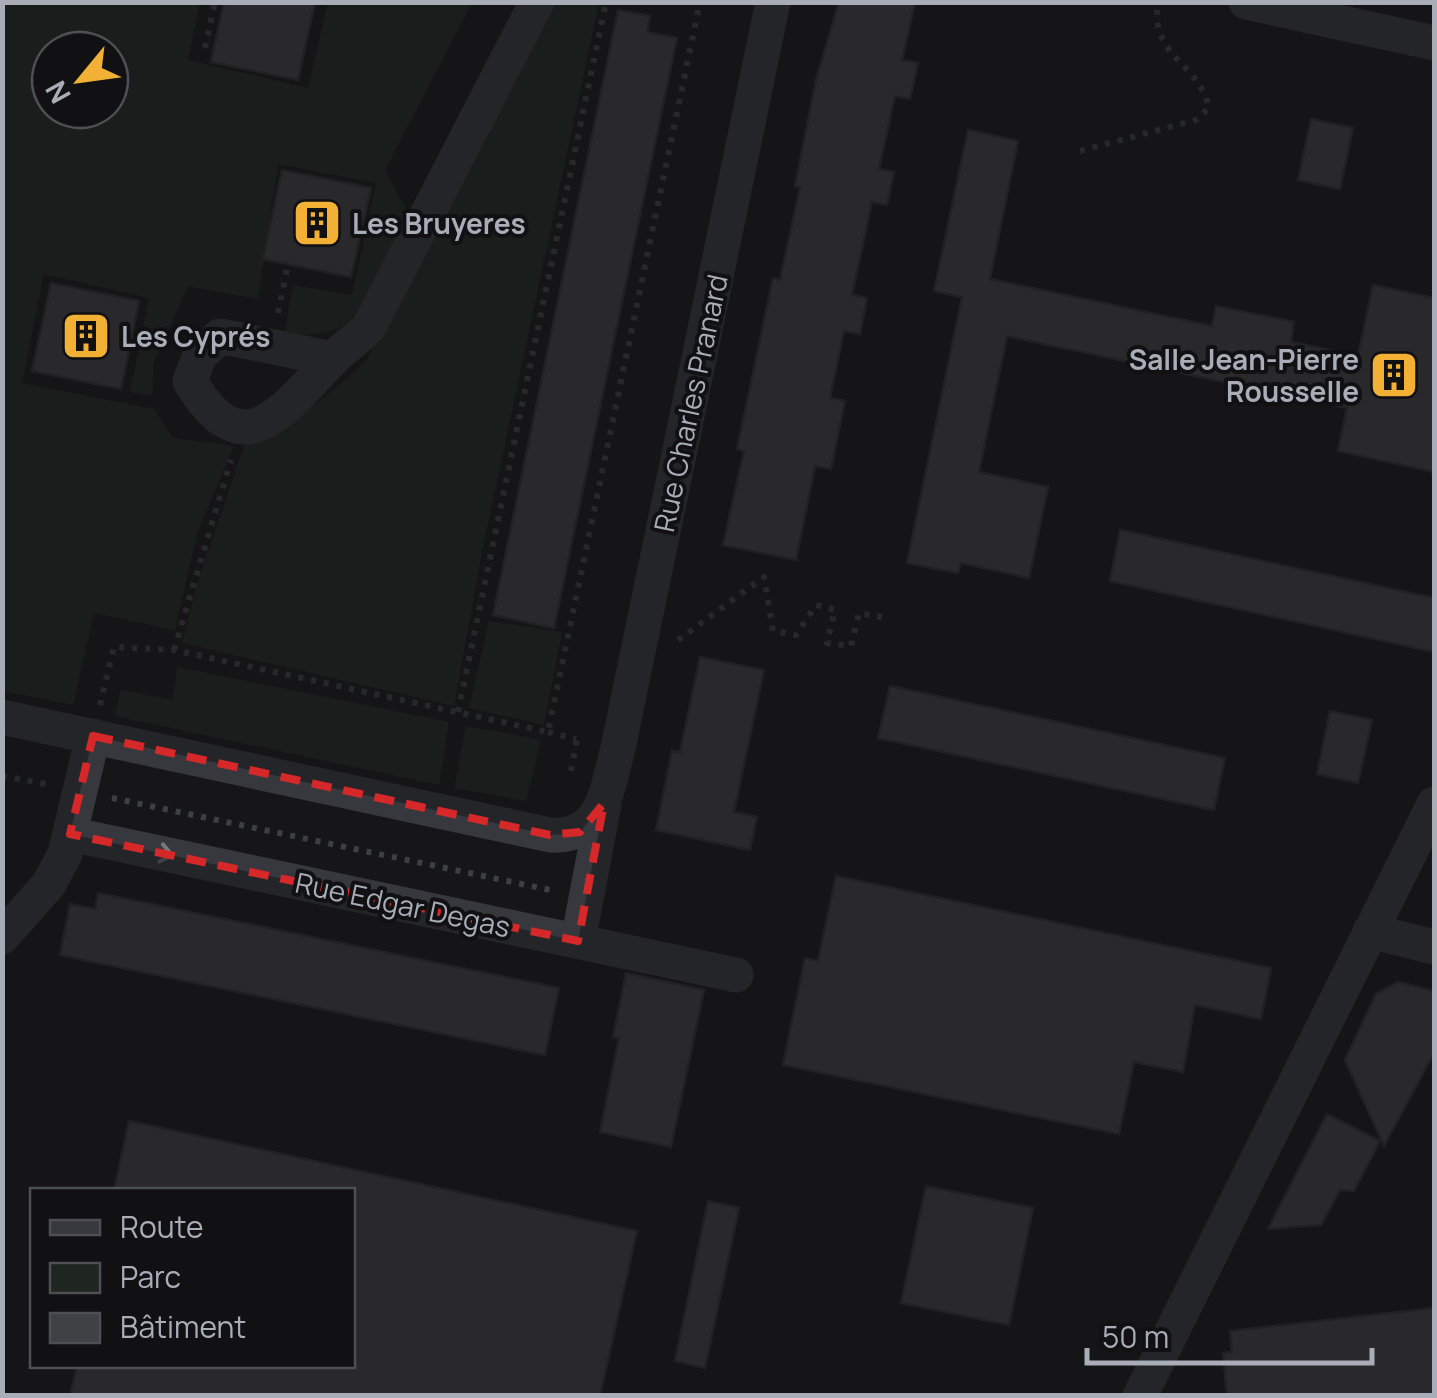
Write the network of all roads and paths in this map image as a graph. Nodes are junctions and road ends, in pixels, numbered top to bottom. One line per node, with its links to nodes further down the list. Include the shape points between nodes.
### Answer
1 (215, 2): 9 (path)
2 (537, 2): 13 (street, via 377,313)
3 (606, 2): 18 (path)
4 (700, 2): 18 (path, via 548,732)
5 (772, 2): 24 (street, Rue Charles Pranard)
6 (1158, 2): 10 (path, via 1155,26 1205,90 1209,108 1196,120)
7 (1246, 2): 8 (street)
8 (1434, 43)
9 (205, 48)
10 (1080, 151)
11 (287, 269): 12 (path)
12 (271, 344): 13 (street); 14 (street, via 220,336 200,355 190,381 208,412)
13 (332, 359): 14 (street, via 277,415)
14 (240, 430): 17 (path)
15 (882, 617): 16 (path, via 859,613 852,646 827,643 835,610 816,605 796,634 774,632 764,577)
16 (669, 646)
17 (174, 650): 18 (path); 20 (path, via 114,647 96,720)
18 (458, 712)
19 (2, 718): 20 (street)
20 (107, 740): 22 (street); 24 (street, via 550,834 574,834)
21 (2, 776): 22 (path)
22 (80, 791): 25 (street); 26 (path)
23 (1434, 804): 27 (street)
24 (595, 815): 26 (street, Rue Charles Pranard)
25 (70, 834): 28 (street, via 49,884); 29 (street, Rue Edgar Degas, one-way to 29)
26 (586, 898): 29 (street, Rue Charles Pranard)
27 (1370, 930): 30 (street); 32 (street)
28 (2, 937)
29 (578, 941): 31 (street, Rue Edgar Degas)
30 (1434, 947)
31 (736, 975)
32 (1140, 1396)

